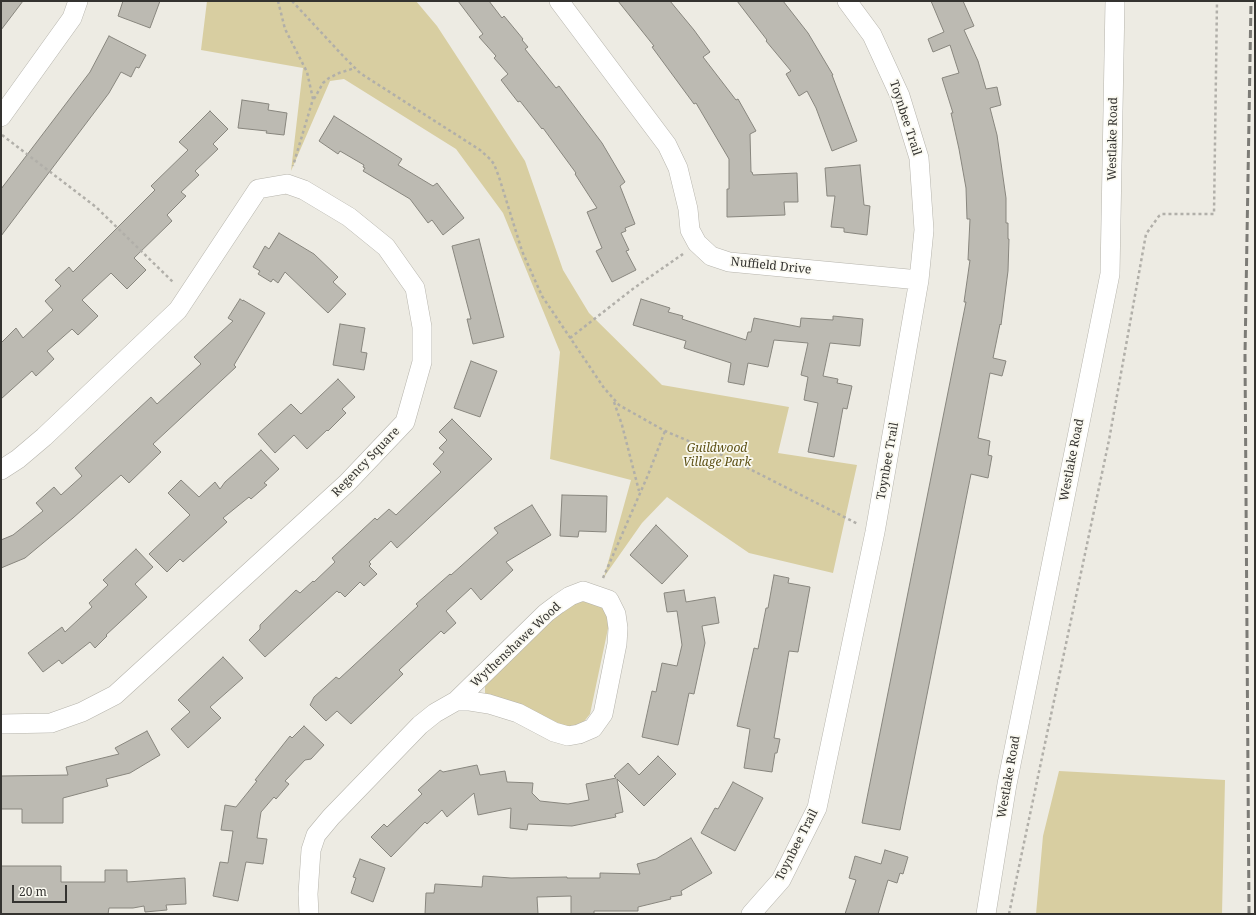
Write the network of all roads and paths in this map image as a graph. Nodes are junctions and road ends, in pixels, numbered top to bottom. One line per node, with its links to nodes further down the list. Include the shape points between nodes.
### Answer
1 (78, 1): 10 (street, via 72,18)
2 (278, 1): 9 (path, via 285,29 307,72)
3 (292, 1): 8 (path)
4 (559, 1): 15 (street, Nuffield Drive, via 667,145 678,168 688,209 690,230)
5 (847, 1): 16 (street, Toynbee Trail, via 872,35 900,96 919,158 924,230)
6 (1115, 1): 29 (street, Westlake Road, via 1110,274 1007,784)
7 (1217, 1): 12 (path)
8 (355, 68): 9 (path, via 329,78); 18 (path, via 490,159 497,171 533,279)
9 (313, 99): 14 (path)
10 (1, 117)
11 (1, 135): 17 (path, via 96,207)
12 (1214, 165): 13 (path); 30 (path, via 1214,214 1162,214 1146,234 1109,440)
13 (1220, 165)
14 (287, 184): 17 (street, via 258,189); 26 (street, Regency Square, via 304,190 349,216 386,247 415,288 422,327 422,362 405,422 347,483 115,695 82,712 51,723)
15 (697, 243): 16 (street, Nuffield Drive, via 710,256 729,262); 18 (path)
16 (918, 280): 23 (street, Toynbee Trail)
17 (187, 296): 21 (street, via 178,310 44,437)
18 (570, 338): 19 (path)
19 (613, 399): 20 (path, via 625,409); 22 (path)
20 (665, 431): 22 (path); 23 (path, via 724,456)
21 (1, 470)
22 (640, 492): 24 (path)
23 (875, 532): 28 (street, Toynbee Trail, via 817,808 781,880)
24 (596, 595): 25 (street, Wythenshawe Wood, via 583,591 570,596 546,613); 25 (street, Wythenshawe Wood, via 609,600 616,614 618,628 603,714 593,728 568,736 554,732 518,713 489,704)
25 (456, 701): 27 (street, Wythenshawe Wood, via 435,712 420,725 316,835 311,850)
26 (1, 724)
27 (309, 914)
28 (751, 914)
29 (986, 914)
30 (1009, 914)

